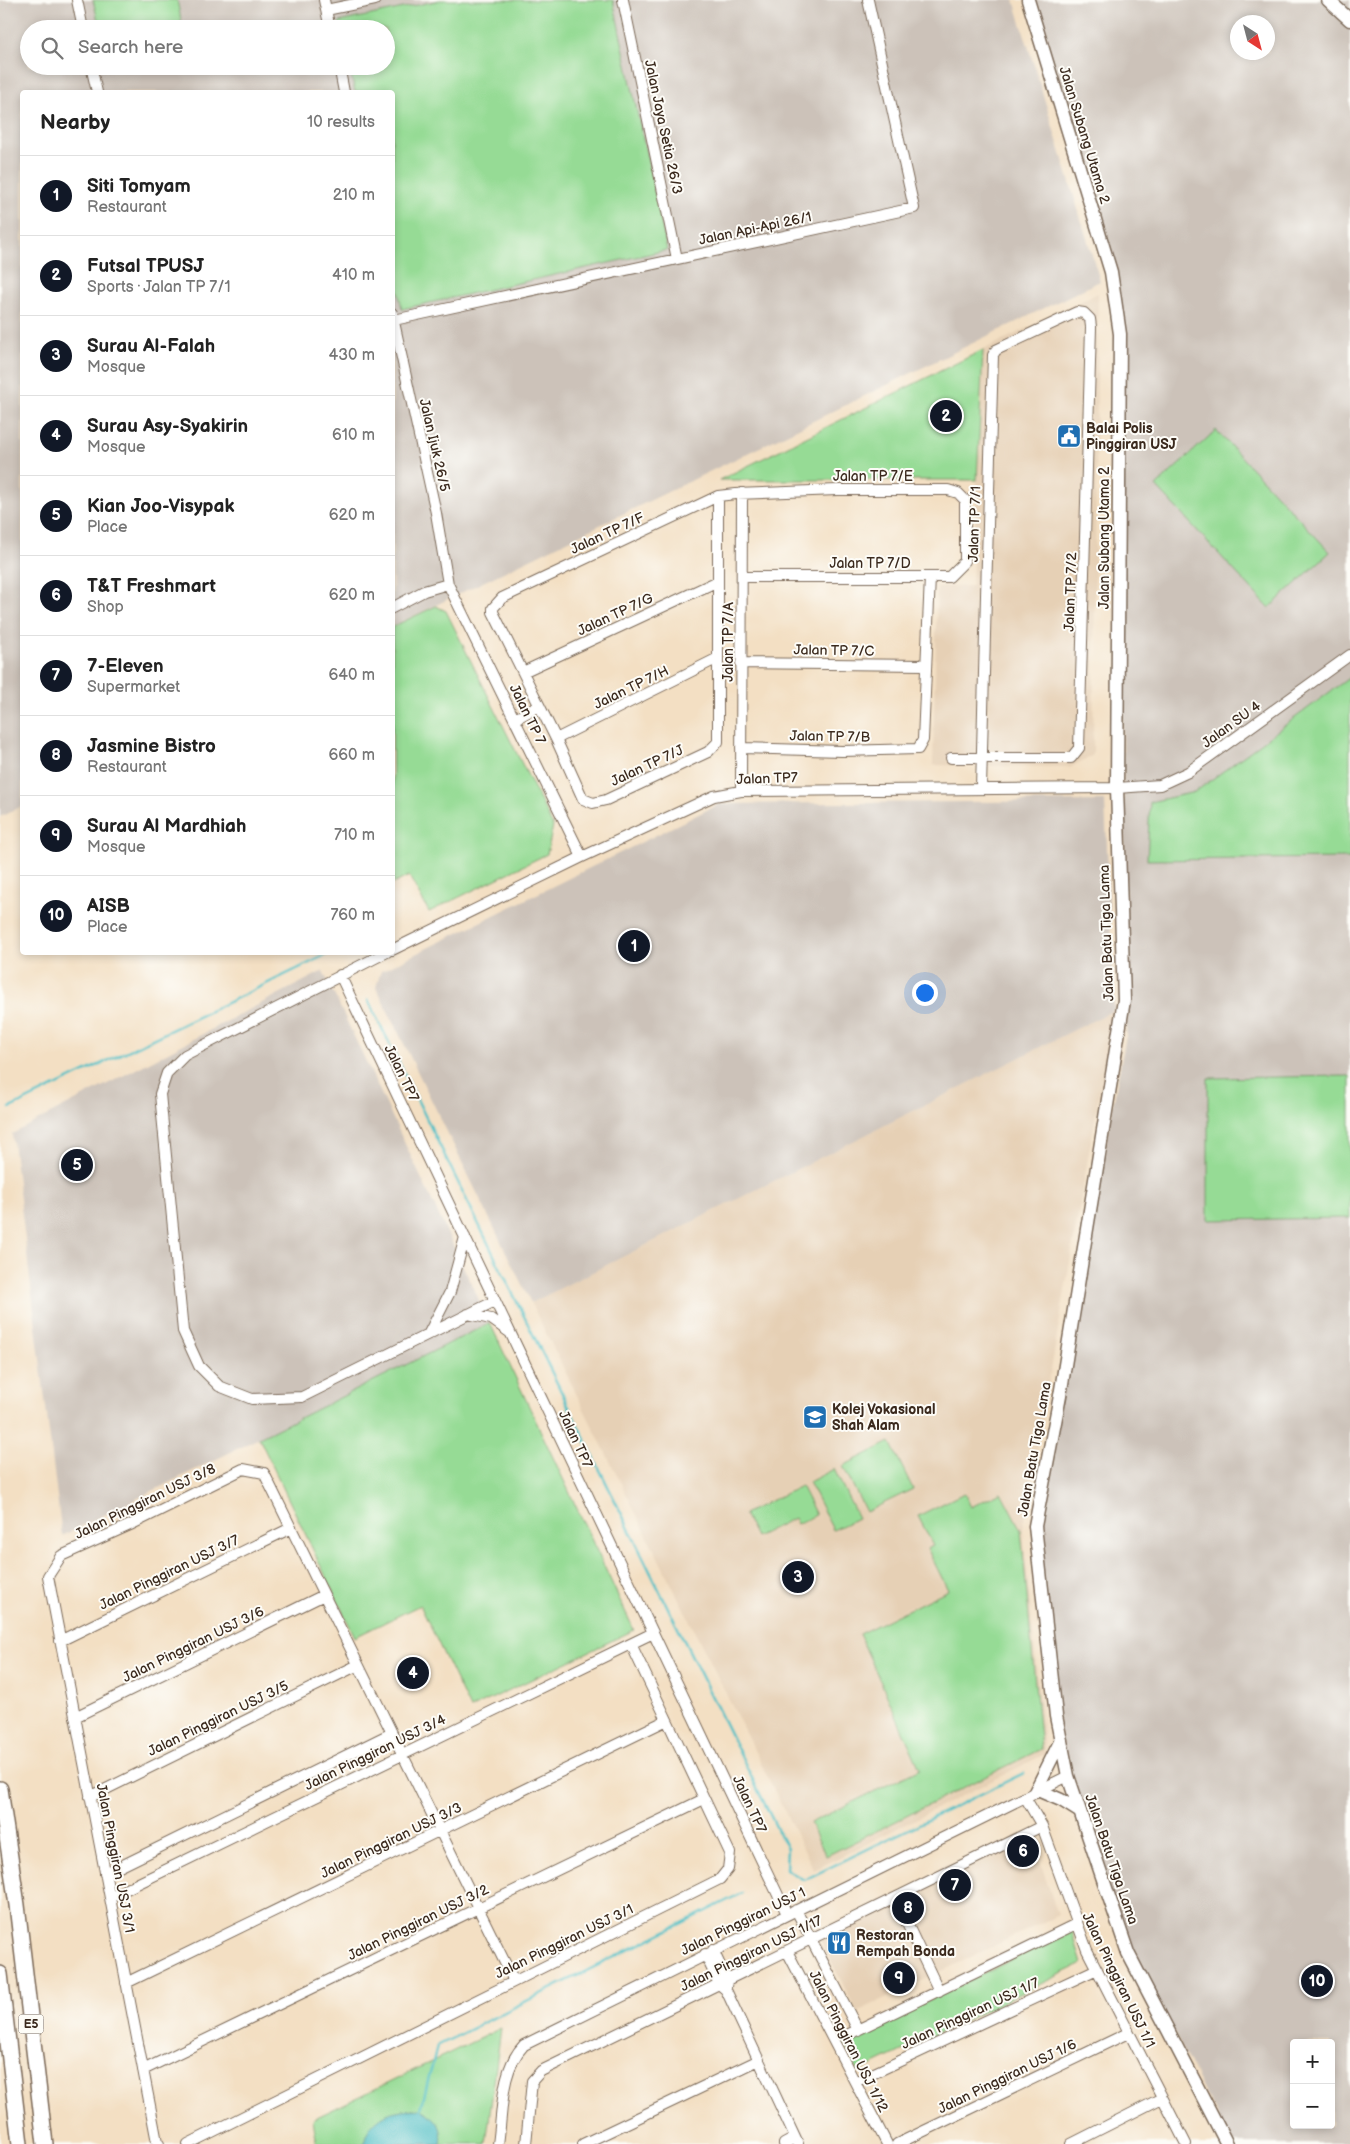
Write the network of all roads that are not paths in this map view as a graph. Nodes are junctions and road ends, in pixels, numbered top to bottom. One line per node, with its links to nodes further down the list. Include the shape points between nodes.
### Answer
1 (77, 0): 8 (street)
2 (375, 0): 7 (street)
3 (624, 0): 15 (street, Jalan Jaya Setia 26/3)
4 (868, 0): 15 (street, Jalan Api-Api 26/1, via 914,208)
5 (1028, 0): 38 (main road, Jalan Subang Utama 2, via 1111,272 1120,334)
6 (1328, 0): 10 (main road)
7 (325, 5): 9 (street)
8 (81, 20)
9 (328, 20)
10 (1350, 20)
11 (93, 75): 13 (street)
12 (341, 75): 14 (street)
13 (97, 90)
14 (344, 90)
15 (677, 259): 17 (street, Jalan Api-Api 26/1)
16 (1077, 312): 37 (street, Jalan TP 7/1, via 996,350 993,355); 37 (street, Jalan TP 7/2, via 1087,315 1091,327 1079,748 1071,758)
17 (395, 317)
18 (395, 326): 25 (street, Jalan Ijuk 26/5, via 436,513)
19 (742, 494): 20 (street, Jalan TP 7/F); 21 (street, Jalan TP 7/E, via 948,490 965,500); 22 (street, Jalan TP 7/A)
20 (718, 496): 24 (street); 31 (street, Jalan TP 7/F, via 502,598 493,612)
21 (966, 535): 23 (street, Jalan TP 7/D, via 965,561 958,570 949,577)
22 (742, 577): 23 (street, Jalan TP 7/D); 29 (street, Jalan TP 7/A)
23 (930, 577): 30 (street)
24 (718, 581): 28 (street); 31 (street, Jalan TP 7/G)
25 (448, 584): 26 (street, via 424,591); 33 (street, Jalan TP 7)
26 (395, 606)
27 (1350, 655): 38 (street, Jalan SU 4, via 1188,772 1160,785)
28 (718, 658): 34 (street, Jalan TP 7/H); 34 (street, Jalan TP 7/J, via 718,742 708,752 606,800 593,803 583,799)
29 (741, 663): 30 (street, Jalan TP 7/C); 35 (street, Jalan TP 7/A)
30 (925, 665): 35 (street, Jalan TP 7/B, via 923,740 918,749)
31 (524, 672): 32 (street)
32 (539, 706): 33 (street); 34 (street)
33 (515, 719): 41 (street, Jalan TP 7)
34 (556, 739)
35 (741, 748): 40 (street, Jalan TP 7/A)
36 (951, 758): 37 (street, Jalan TP 7/2)
37 (981, 758): 39 (street, Jalan TP 7/1)
38 (1117, 788): 39 (street, Jalan TP7); 60 (main road, Jalan Batu Tiga Lama, via 1124,1000 1036,1526)
39 (980, 789): 40 (street, Jalan TP7)
40 (741, 791): 41 (street, Jalan TP7, via 714,796)
41 (582, 857): 42 (street, Jalan TP7)
42 (395, 949)
43 (381, 955): 44 (street)
44 (340, 975): 45 (street, Jalan TP7); 48 (street, via 185,1054 166,1073 160,1094 183,1331 198,1366 219,1386 252,1399 302,1397)
45 (465, 1238): 46 (street, Jalan TP7); 48 (street, via 450,1292)
46 (495, 1301): 47 (street); 49 (street, Jalan TP7)
47 (468, 1314): 48 (street); 49 (street, via 491,1319)
48 (430, 1333)
49 (510, 1333): 53 (street, Jalan TP7)
50 (291, 1528): 51 (street, Jalan Pinggiran USJ 3/8, via 264,1473 243,1469 61,1556); 52 (street); 54 (street, Jalan Pinggiran USJ 3/7)
51 (48, 1576): 54 (street, Jalan Pinggiran USJ 3/1)
52 (324, 1595): 56 (street); 57 (street, Jalan Pinggiran USJ 3/6)
53 (653, 1633): 55 (street, Jalan Pinggiran USJ 3/4); 74 (street, Jalan TP7)
54 (60, 1642): 57 (street, Jalan Pinggiran USJ 3/1)
55 (631, 1644): 58 (street, Jalan Pinggiran USJ 3/1); 61 (street, Jalan Pinggiran USJ 3/4)
56 (358, 1665): 59 (street); 65 (street, Jalan Pinggiran USJ 3/5)
57 (75, 1717): 65 (street, Jalan Pinggiran USJ 3/1)
58 (667, 1720): 66 (street, Jalan Pinggiran USJ 3/1); 69 (street, Jalan Pinggiran USJ 3/3)
59 (392, 1733): 61 (street); 70 (street, Jalan Pinggiran USJ 3/4)
60 (1061, 1740): 62 (main road, Jalan Batu Tiga Lama); 64 (main road)
61 (402, 1754): 69 (street); 71 (street, Jalan Pinggiran USJ 3/4)
62 (1068, 1776): 64 (street, Jalan Pinggiran USJ 1); 67 (main road, Jalan Batu Tiga Lama)
63 (0, 1790): 94 (highway, E5)
64 (1033, 1793): 67 (main road, via 1061,1800); 68 (street, Jalan Pinggiran USJ 1/1); 74 (street, Jalan Pinggiran USJ 1)
65 (90, 1796): 70 (street, Jalan Pinggiran USJ 3/1)
66 (704, 1799): 73 (street, Jalan Pinggiran USJ 3/2); 81 (street, Jalan Pinggiran USJ 3/1, via 730,1854 728,1869 720,1879)
67 (1080, 1812): 105 (main road, Jalan Batu Tiga Lama, via 1128,1953)
68 (1042, 1826): 72 (street, Jalan Pinggiran USJ 1/17); 75 (street, Jalan Pinggiran USJ 1/1)
69 (440, 1831): 73 (street); 82 (street, Jalan Pinggiran USJ 3/3)
70 (105, 1874): 71 (street, Jalan Pinggiran USJ 3/1)
71 (110, 1897): 82 (street, Jalan Pinggiran USJ 3/1)
72 (894, 1898): 76 (street, Jalan Pinggiran USJ 1/17); 84 (street)
73 (478, 1908): 81 (street); 89 (street, Jalan Pinggiran USJ 3/2)
74 (792, 1912): 76 (street, Jalan TP7); 78 (street, Jalan Pinggiran USJ 1)
75 (1076, 1924): 79 (street, Jalan Pinggiran USJ 1/1); 84 (street)
76 (811, 1939): 77 (street, Jalan Pinggiran USJ 1/17); 85 (street, Jalan TP7)
77 (787, 1951): 83 (street, Jalan Pinggiran USJ 1/17); 90 (street, Jalan Pinggiran USJ 1/12)
78 (709, 1952): 83 (street); 97 (street, Jalan Pinggiran USJ 1, via 524,2045 508,2069)
79 (1097, 1969): 86 (street, Jalan Pinggiran USJ 1/1); 90 (street, Jalan Pinggiran USJ 1/7)
80 (0, 1974): 93 (highway, E5)
81 (514, 1981): 96 (street, Jalan Pinggiran USJ 3/1)
82 (126, 1983): 89 (street, Jalan Pinggiran USJ 3/1)
83 (724, 1985): 88 (street); 98 (street, Jalan Pinggiran USJ 1/17, via 541,2071 532,2081)
84 (939, 1990): 85 (street)
85 (858, 2030): 87 (street)
86 (1128, 2033): 91 (street, Jalan Pinggiran USJ 1/1); 102 (street, Jalan Pinggiran USJ 1/6)
87 (845, 2036)
88 (759, 2060): 92 (street); 99 (street)
89 (143, 2070): 95 (street, Jalan Pinggiran USJ 3/1)
90 (855, 2082): 101 (street, Jalan Pinggiran USJ 1/12)
91 (1162, 2098): 103 (street); 104 (street, Jalan Pinggiran USJ 1/1)
92 (796, 2141): 100 (street)
93 (20, 2144)
94 (45, 2144)
95 (160, 2144)
96 (188, 2144)
97 (498, 2144)
98 (526, 2144)
99 (583, 2144)
100 (784, 2144)
101 (887, 2144)
102 (897, 2144)
103 (1072, 2144)
104 (1186, 2144)
105 (1227, 2144)

